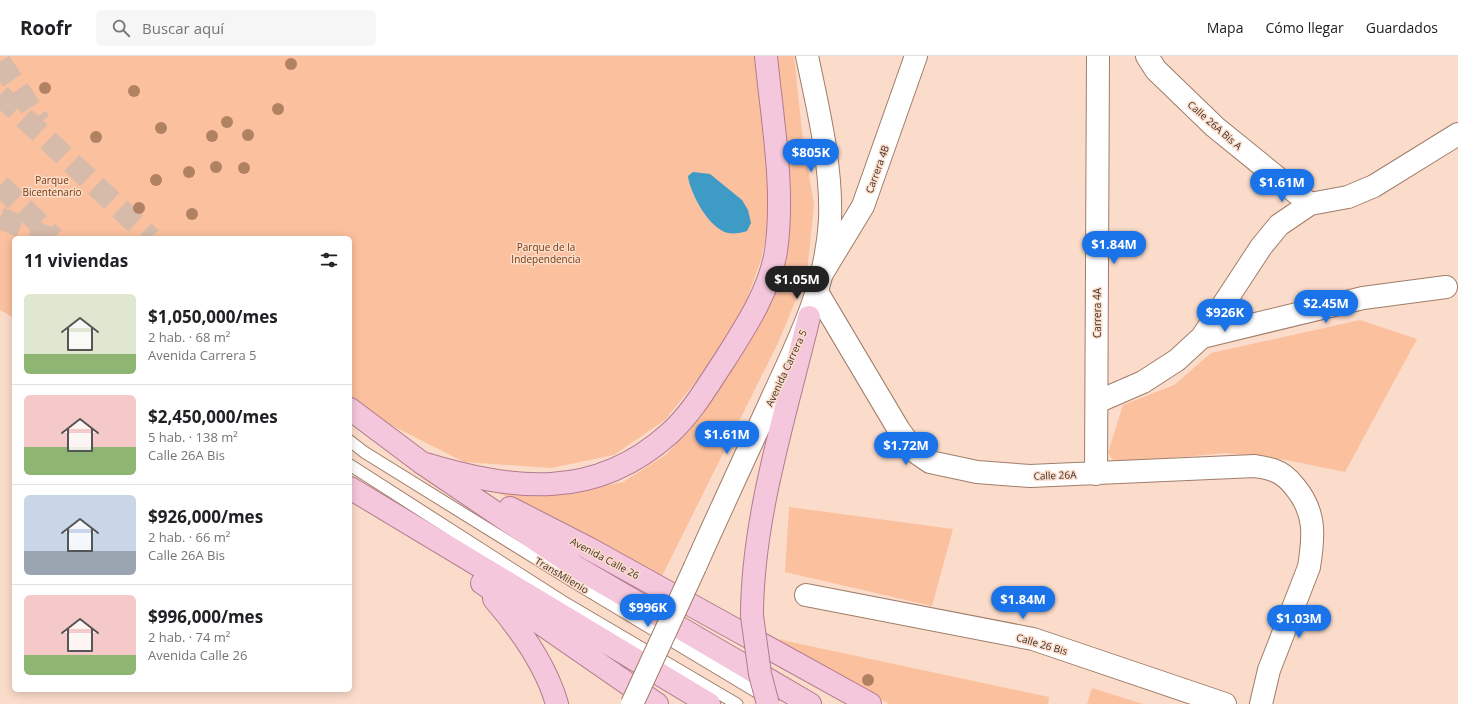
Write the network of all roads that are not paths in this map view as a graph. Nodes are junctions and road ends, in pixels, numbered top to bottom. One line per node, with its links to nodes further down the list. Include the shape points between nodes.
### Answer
1 (766, 56): 15 (main road, via 778,179 776,253 764,289 742,332 690,410 670,433 636,459 598,476 579,481 557,484 496,481 464,476)
2 (807, 56): 8 (street, Avenida Carrera 5, via 828,177 830,219)
3 (916, 56): 8 (street, Carrera 4B, via 863,206)
4 (1098, 56): 12 (street, Carrera 4A)
5 (1148, 56): 7 (street, Calle 26A Bis A, via 1156,70 1215,127)
6 (1458, 134): 7 (street, via 1374,186 1348,197)
7 (1310, 204): 11 (street, via 1279,225 1261,247)
8 (819, 283): 10 (street, Avenida Carrera 5); 17 (street, Calle 26A, via 899,430 914,451 930,462 977,472 1015,475)
9 (1446, 287): 11 (street, via 1363,298)
10 (809, 317): 23 (street, Avenida Carrera 5, bridge, via 792,359); 27 (main road, bridge, via 762,513 754,562 752,616 760,674)
11 (1202, 337): 12 (street, via 1177,360 1143,382)
12 (1097, 402): 17 (street, Carrera 4A)
13 (352, 410): 15 (main road, Avenida Calle 26)
14 (352, 443): 28 (lane, TransMilenio, via 565,577)
15 (422, 463): 29 (main road, Avenida Calle 26, via 576,567); 30 (main road, Avenida Calle 26, via 588,548)
16 (352, 466): 26 (lane, TransMilenio, via 562,601)
17 (1096, 474): 32 (street, Calle 26A, via 1254,466 1274,470 1287,477 1301,494 1312,521 1309,567 1269,670)
18 (352, 490): 20 (main road)
19 (352, 490): 25 (main road)
20 (476, 579): 22 (main road, via 529,646 544,672); 24 (main road)
21 (806, 595): 31 (street, Calle 26 Bis, via 1033,639)
22 (557, 704)
23 (632, 704)
24 (657, 704)
25 (709, 704)
26 (737, 704)
27 (768, 704)
28 (778, 704)
29 (810, 704)
30 (870, 704)
31 (1225, 704)
32 (1261, 704)

